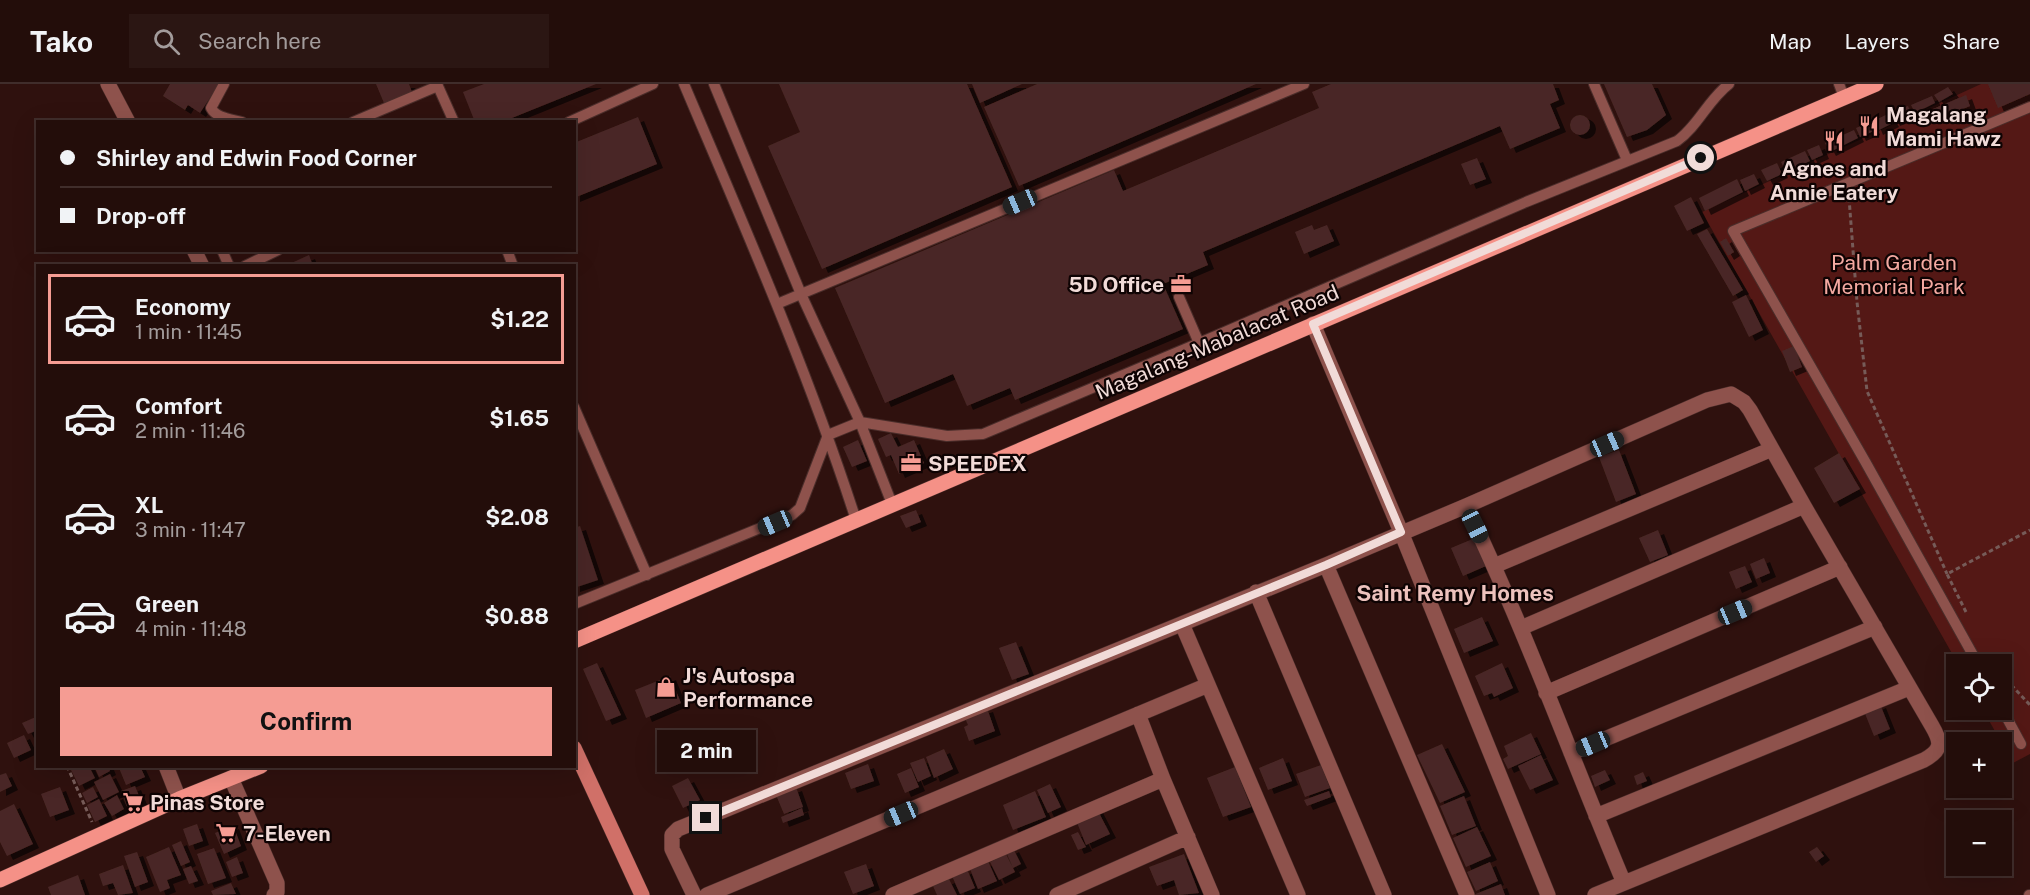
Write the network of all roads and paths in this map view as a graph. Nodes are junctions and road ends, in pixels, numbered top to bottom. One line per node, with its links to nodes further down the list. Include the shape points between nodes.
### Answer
1 (108, 84): 13 (street)
2 (224, 84): 14 (lane, via 211,108 216,115)
3 (653, 84): 17 (lane)
4 (684, 84): 24 (lane)
5 (714, 84): 22 (lane)
6 (1304, 84): 22 (lane)
7 (1594, 84): 18 (lane)
8 (1729, 84): 18 (lane, via 1690,132)
9 (437, 85): 15 (lane); 16 (lane)
10 (1869, 85): 11 (main road, Magalang-Mabalacat Road)
11 (1842, 90): 25 (main road, Magalang-Mabalacat Road)
12 (2030, 107): 19 (lane)
13 (127, 120)
14 (235, 120)
15 (358, 120)
16 (453, 120)
17 (573, 120)
18 (1627, 160): 26 (lane)
19 (1848, 181): 40 (path, via 1867,391); 49 (lane, via 1733,231)
20 (274, 252): 21 (lane)
21 (248, 264)
22 (801, 294): 24 (lane); 28 (lane)
23 (1179, 297): 26 (lane)
24 (777, 304): 29 (lane)
25 (1313, 324): 31 (main road, Magalang-Mabalacat Road); 36 (street)
26 (1199, 343): 28 (lane, via 983,434 947,436)
27 (576, 412): 41 (lane)
28 (860, 422): 29 (lane); 31 (lane)
29 (828, 435): 34 (lane); 41 (lane, via 800,508 792,515)
30 (1772, 449): 32 (street, via 1744,402 1724,394); 33 (street); 38 (street)
31 (892, 504): 34 (main road, Magalang-Mabalacat Road)
32 (1466, 506): 36 (street); 38 (street)
33 (1804, 506): 39 (street); 47 (street)
34 (856, 519): 48 (main road, Magalang-Mabalacat Road)
35 (2030, 530): 40 (path)
36 (1401, 532): 37 (street); 81 (street)
37 (1326, 565): 42 (street); 80 (street)
38 (1494, 566): 47 (street)
39 (1840, 567): 46 (street); 53 (street)
40 (1947, 574): 44 (path)
41 (647, 575): 43 (lane)
42 (1256, 592): 45 (street); 79 (street)
43 (576, 603)
44 (1968, 614)
45 (1182, 624): 50 (street); 73 (street, via 678,829 672,836 672,849)
46 (1875, 627): 52 (street); 59 (street)
47 (1521, 628): 53 (street)
48 (576, 640)
49 (1972, 654)
50 (1208, 685): 55 (street); 78 (street)
51 (2012, 686): 54 (path)
52 (1909, 688): 66 (street); 70 (street, via 1936,732 1939,747 1934,754)
53 (1546, 693): 59 (street)
54 (2030, 705)
55 (1138, 714): 64 (street); 74 (street)
56 (2008, 720): 57 (lane)
57 (2021, 744)
58 (576, 752): 72 (main road)
59 (1571, 753): 66 (street)
60 (68, 768): 67 (path)
61 (167, 768): 65 (street)
62 (256, 768): 63 (main road)
63 (231, 778): 65 (main road); 71 (street, via 277,883)
64 (1163, 779): 68 (street); 75 (street)
65 (179, 799): 67 (main road)
66 (1596, 816): 70 (street)
67 (98, 836): 69 (main road)
68 (1188, 837): 76 (street); 77 (street)
69 (0, 880)
70 (1624, 883): 82 (street)
71 (274, 895)
72 (642, 895)
73 (694, 895)
74 (707, 895)
75 (893, 895)
76 (1057, 895)
77 (1212, 895)
78 (1298, 895)
79 (1384, 895)
80 (1467, 895)
81 (1548, 895)
82 (1595, 895)

